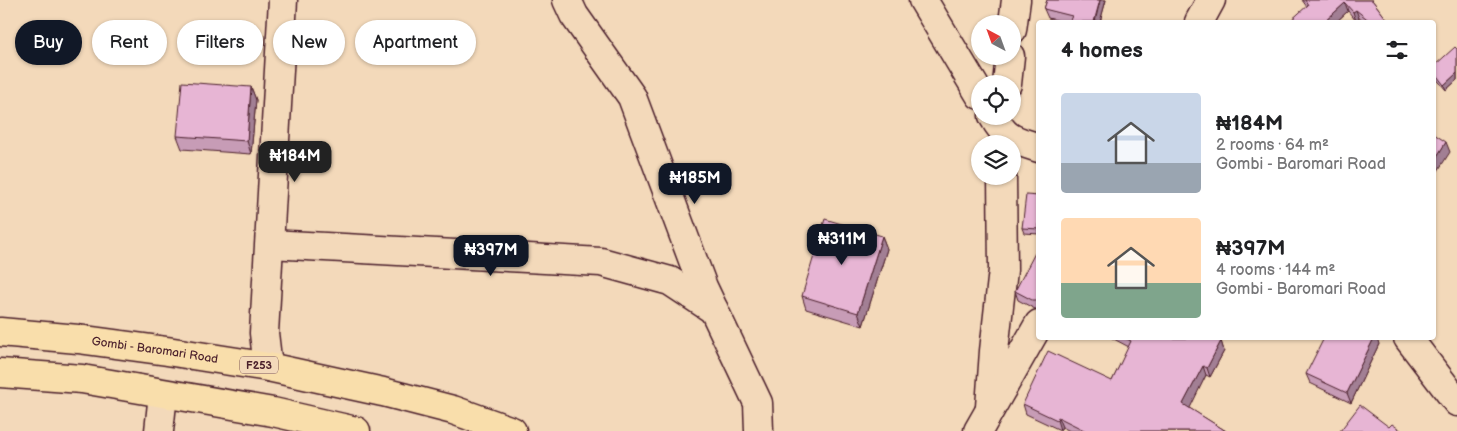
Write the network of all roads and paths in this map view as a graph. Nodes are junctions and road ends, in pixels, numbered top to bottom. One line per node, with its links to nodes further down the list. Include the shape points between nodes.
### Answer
1 (283, 0): 12 (street)
2 (567, 0): 13 (street, via 574,15 632,97)
3 (923, 0): 8 (street)
4 (1016, 0): 6 (street)
5 (1211, 0): 7 (street)
6 (1014, 15)
7 (1200, 20)
8 (971, 80)
9 (1000, 127): 10 (street, via 1009,137)
10 (1036, 147)
11 (1002, 185): 21 (street, via 1003,270)
12 (270, 244): 13 (street, via 601,262 670,281); 17 (street, via 264,332)
13 (714, 310): 25 (street, via 758,403)
14 (1036, 329): 21 (street)
15 (0, 332): 17 (main road, Gombi - Baromari Road / F253, via 78,339)
16 (1410, 340): 20 (street)
17 (268, 367): 24 (main road, Gombi - Baromari Road / F253, via 453,410)
18 (0, 374): 19 (main road, via 82,379)
19 (163, 394): 22 (street); 23 (main road, via 273,412)
20 (1457, 402)
21 (990, 407): 26 (street)
22 (159, 431)
23 (356, 431)
24 (512, 431)
25 (759, 431)
26 (978, 431)

